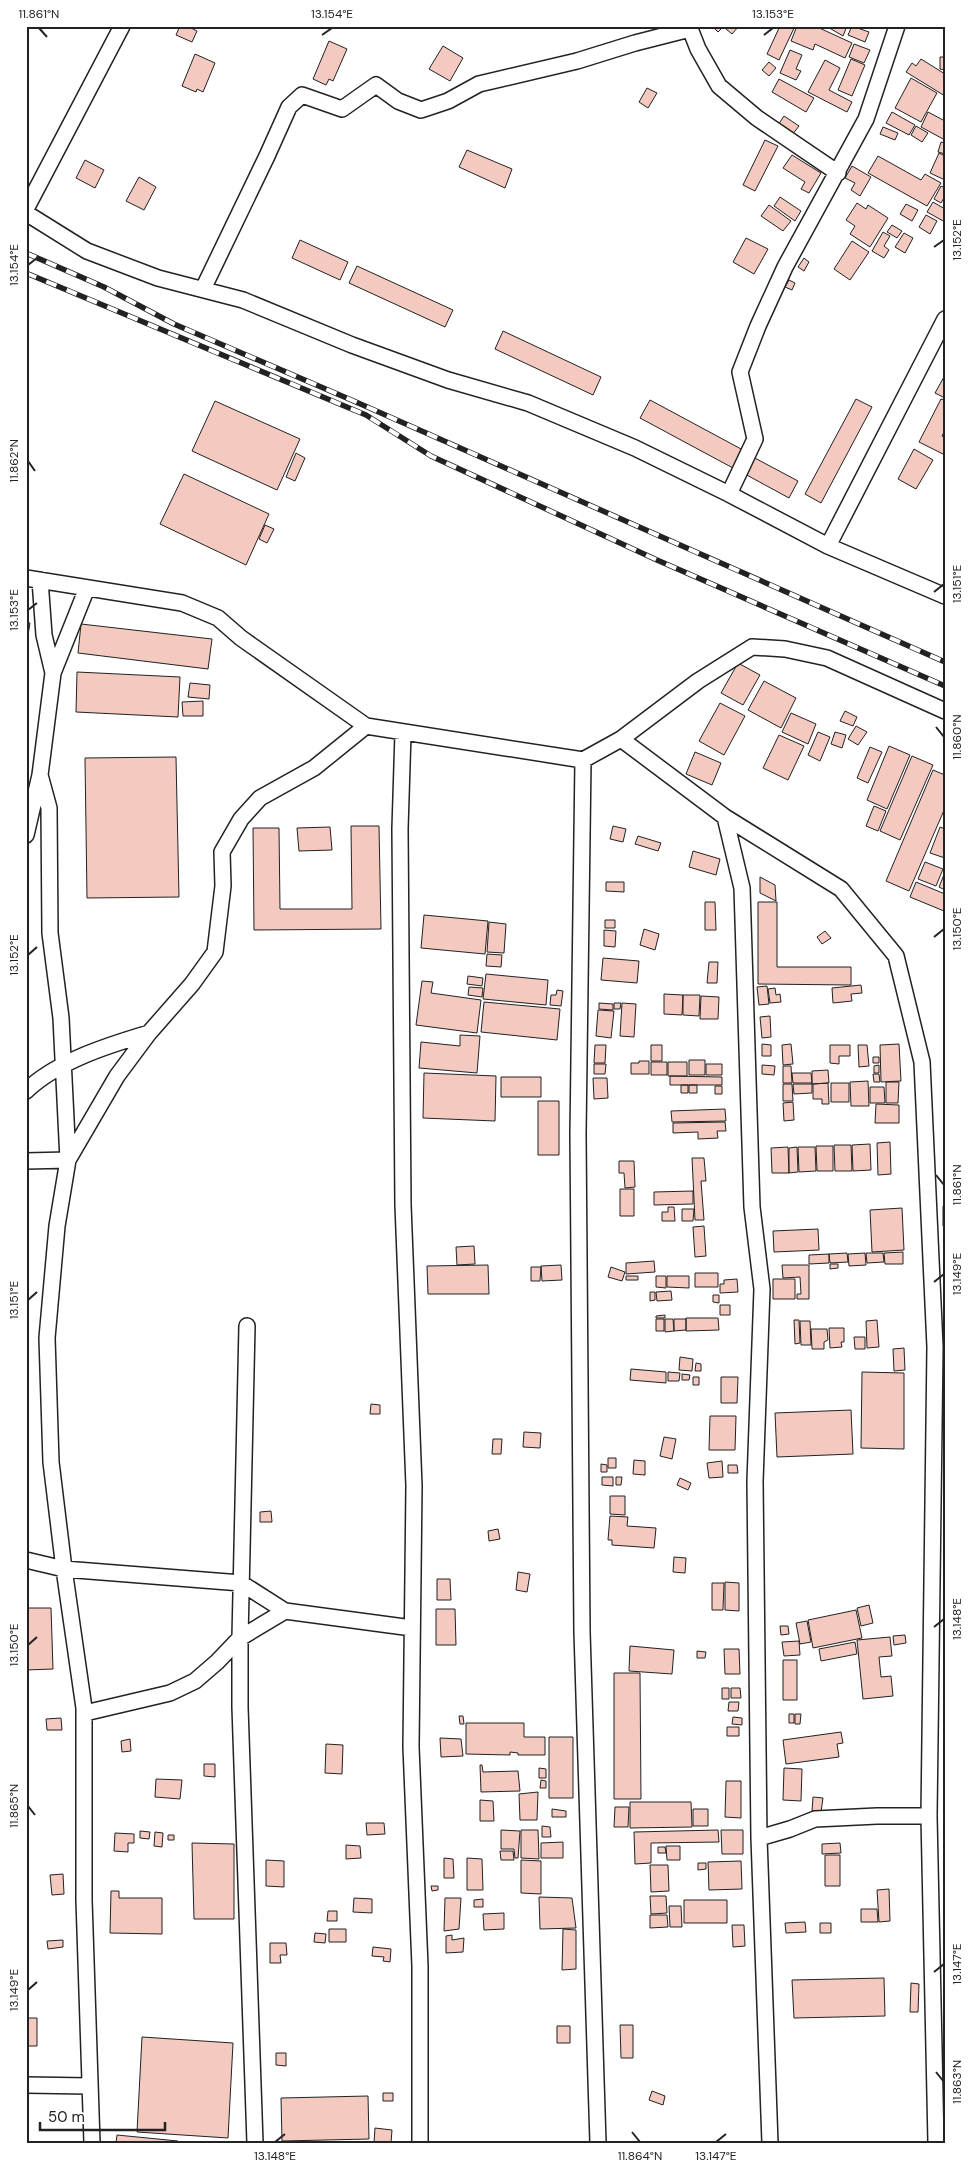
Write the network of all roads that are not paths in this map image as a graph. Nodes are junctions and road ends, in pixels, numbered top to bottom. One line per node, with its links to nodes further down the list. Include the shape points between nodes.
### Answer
1 (122, 26): 5 (street)
2 (897, 26): 4 (street, via 866,119)
3 (690, 28): 4 (street, via 719,86 757,118); 6 (street, via 577,61 479,84 448,101 421,110 398,101 376,85 342,109 302,95 289,107)
4 (838, 173): 8 (street, via 785,267 740,372 754,439)
5 (26, 211): 6 (street, via 86,251 158,278)
6 (203, 289): 8 (street, via 242,300 448,380 528,404 635,448)
7 (945, 319): 9 (street)
8 (729, 494): 9 (street)
9 (828, 546): 12 (street)
10 (33, 579): 11 (street); 13 (street)
11 (87, 588): 13 (street); 15 (street, via 182,602 218,618 241,638)
12 (945, 596)
13 (53, 672): 19 (street)
14 (945, 710): 17 (street, via 827,658 785,649 752,647 698,681)
15 (366, 726): 16 (street); 22 (street, via 314,768 260,798 241,819 222,852 216,952)
16 (403, 733): 18 (street); 32 (street, via 400,829 403,1205 414,1486)
17 (621, 740): 18 (street); 20 (street)
18 (583, 760): 42 (street, via 578,1134 582,1632)
19 (40, 775): 21 (street); 23 (street, via 49,808 50,934 61,1018)
20 (725, 817): 35 (street, via 842,889 896,956 922,1062 935,1347); 36 (street, via 742,888 752,1207 762,1289 755,1481)
21 (26, 835)
22 (150, 1033): 23 (street, via 100,1048); 25 (street, via 118,1076)
23 (62, 1067): 24 (street, via 37,1080); 25 (street)
24 (26, 1091)
25 (68, 1160): 26 (street); 29 (street, via 57,1226 47,1338 50,1462)
26 (26, 1161)
27 (247, 1326): 30 (street)
28 (26, 1560): 29 (street)
29 (64, 1570): 30 (street); 34 (street)
30 (241, 1583): 31 (street); 33 (street)
31 (284, 1611): 32 (street); 33 (street)
32 (412, 1628): 41 (street, via 411,1747 420,1966)
33 (240, 1638): 34 (street, via 195,1681 170,1692); 40 (street)
34 (85, 1713): 38 (street, via 84,1900)
35 (929, 1816): 36 (street, via 815,1819); 44 (street)
36 (759, 1838): 43 (street)
37 (26, 2085): 38 (street)
38 (90, 2086): 39 (street)
39 (92, 2143)
40 (255, 2143)
41 (420, 2143)
42 (598, 2143)
43 (770, 2143)
44 (936, 2143)

